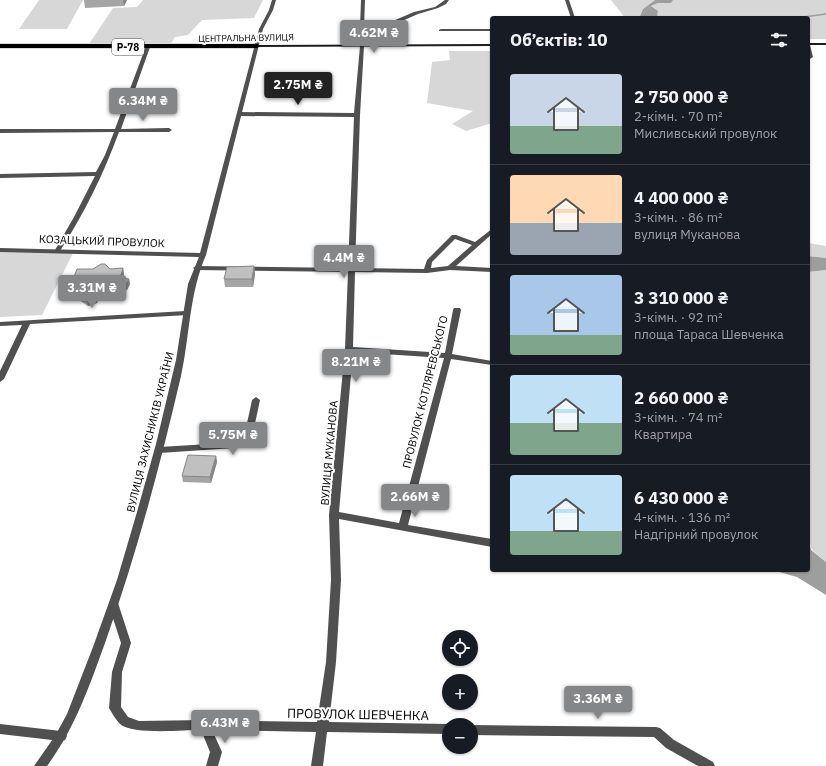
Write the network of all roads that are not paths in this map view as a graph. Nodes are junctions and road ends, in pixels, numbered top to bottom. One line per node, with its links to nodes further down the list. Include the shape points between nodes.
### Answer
1 (274, 0): 13 (street, ВУЛИЦЯ ЗАХИСНИКІВ УКРАЇНИ, via 261,29)
2 (363, 0): 8 (street, ВУЛИЦЯ МУКАНОВА, via 362,28)
3 (447, 0): 8 (street, via 438,7 400,19 378,31)
4 (566, 0): 5 (street)
5 (572, 16)
6 (441, 30): 7 (street)
7 (490, 30)
8 (366, 34): 14 (street, ВУЛИЦЯ МУКАНОВА)
9 (826, 44): 11 (main road)
10 (490, 45): 14 (main road, ЦЕНТРАЛЬНА ВУЛИЦЯ / Р-78)
11 (810, 45)
12 (0, 46): 15 (main road, ЦЕНТРАЛЬНА ВУЛИЦЯ / Р-78)
13 (257, 46): 14 (main road, ЦЕНТРАЛЬНА ВУЛИЦЯ / Р-78); 15 (main road, ЦЕНТРАЛЬНА ВУЛИЦЯ / Р-78); 16 (street, ВУЛИЦЯ ЗАХИСНИКІВ УКРАЇНИ)
14 (362, 46): 17 (street, ВУЛИЦЯ МУКАНОВА)
15 (148, 47): 20 (street)
16 (240, 114): 17 (street); 27 (street, ВУЛИЦЯ ЗАХИСНИКІВ УКРАЇНИ)
17 (357, 115): 30 (street, ВУЛИЦЯ МУКАНОВА)
18 (0, 130): 20 (street)
19 (169, 130): 20 (street)
20 (116, 131): 21 (street)
21 (99, 174): 22 (street); 26 (street)
22 (0, 176)
23 (490, 233): 24 (street)
24 (477, 245): 29 (street); 32 (street, via 454,236 429,261)
25 (0, 250): 26 (street, КОЗАЦЬКИЙ ПРОВУЛОК)
26 (58, 250): 27 (street, КОЗАЦЬКИЙ ПРОВУЛОК)
27 (203, 255): 28 (street, ВУЛИЦЯ ЗАХИСНИКІВ УКРАЇНИ)
28 (196, 268): 30 (street); 34 (street, ВУЛИЦЯ ЗАХИСНИКІВ УКРАЇНИ)
29 (450, 268): 31 (street); 32 (street)
30 (352, 270): 32 (street); 37 (street, ВУЛИЦЯ МУКАНОВА)
31 (490, 270)
32 (427, 271)
33 (457, 310): 38 (street, ПРОВУЛОК КОТЛЯРЕВСЬКОГО)
34 (185, 313): 35 (street); 42 (street, ВУЛИЦЯ ЗАХИСНИКІВ УКРАЇНИ, via 179,368)
35 (27, 323): 36 (street); 40 (street)
36 (0, 324)
37 (349, 349): 38 (street); 43 (street, ВУЛИЦЯ МУКАНОВА)
38 (448, 356): 39 (street); 44 (street, ПРОВУЛОК КОТЛЯРЕВСЬКОГО)
39 (490, 363)
40 (0, 380)
41 (256, 400): 42 (street, via 247,445)
42 (159, 450): 46 (street, ВУЛИЦЯ ЗАХИСНИКІВ УКРАЇНИ)
43 (334, 514): 44 (street); 48 (street, ВУЛИЦЯ МУКАНОВА, via 336,580 331,662)
44 (403, 526): 45 (street)
45 (490, 543)
46 (114, 606): 47 (street, ПРОВУЛОК ШЕВЧЕНКА, via 126,643 117,672 116,708 124,721 139,726); 52 (street, ВУЛИЦЯ ЗАХИСНИКІВ УКРАЇНИ)
47 (204, 725): 48 (street, ПРОВУЛОК ШЕВЧЕНКА); 54 (street, via 216,752)
48 (321, 727): 50 (street, ПРОВУЛОК ШЕВЧЕНКА); 55 (street, ВУЛИЦЯ МУКАНОВА)
49 (0, 729): 52 (street)
50 (442, 729)
51 (478, 730): 56 (street, via 656,732 670,744)
52 (61, 736): 53 (street, ВУЛИЦЯ ЗАХИСНИКІВ УКРАЇНИ)
53 (40, 766)
54 (212, 766)
55 (317, 766)
56 (709, 766)

